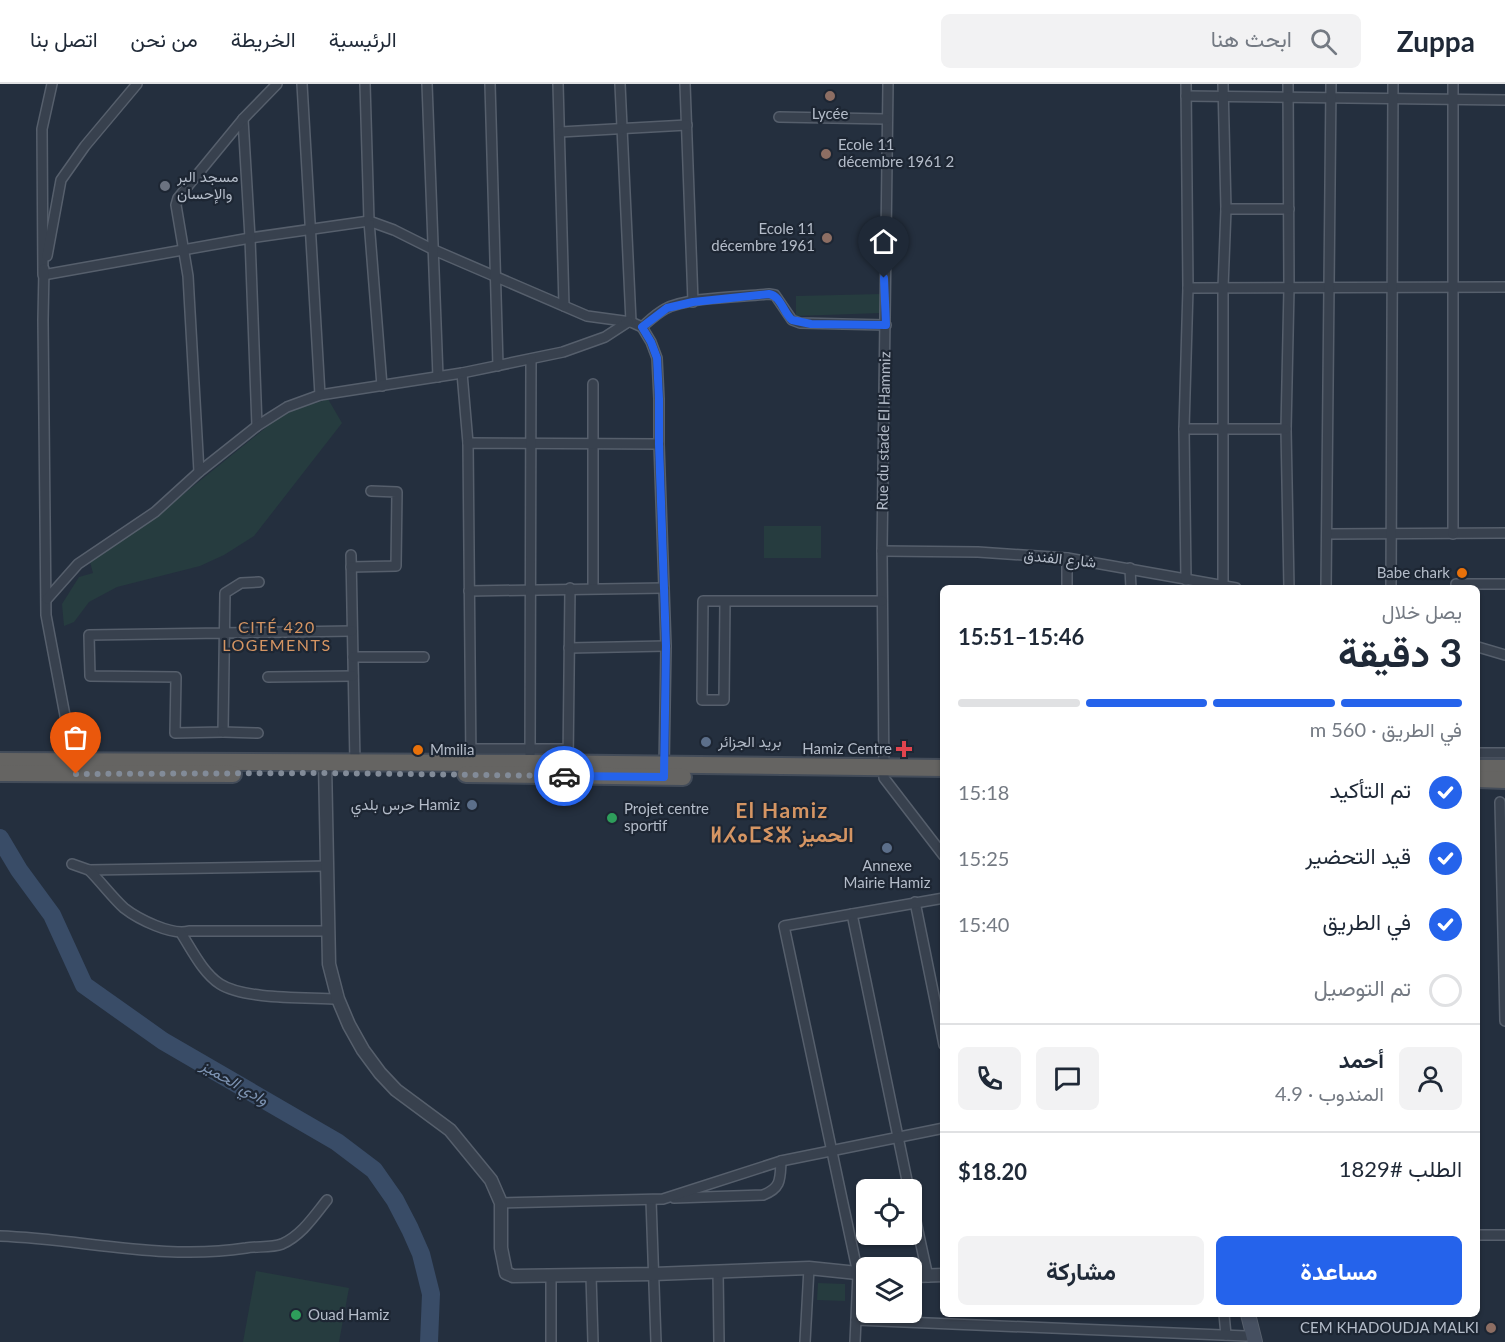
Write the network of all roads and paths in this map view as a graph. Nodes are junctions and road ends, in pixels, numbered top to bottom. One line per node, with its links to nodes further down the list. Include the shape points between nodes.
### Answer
1 (52, 84): 38 (street, via 42,129)
2 (138, 84): 38 (street, via 85,146 62,180)
3 (277, 84): 26 (street)
4 (302, 84): 34 (street)
5 (365, 84): 33 (street)
6 (427, 84): 37 (street)
7 (490, 84): 39 (street)
8 (558, 84): 30 (street)
9 (620, 84): 29 (street)
10 (685, 84): 28 (street)
11 (888, 84): 27 (street, Rue du stade El Hammiz)
12 (1186, 84): 18 (street)
13 (1223, 84): 19 (street)
14 (1288, 84): 20 (street)
15 (1331, 84): 21 (street)
16 (1393, 84): 22 (street)
17 (1453, 84): 23 (street)
18 (1186, 96): 19 (street); 43 (street)
19 (1223, 97): 20 (street); 31 (street)
20 (1288, 98): 21 (street); 32 (street)
21 (1331, 98): 22 (street); 46 (street)
22 (1393, 98): 23 (street); 40 (street)
23 (1453, 99): 24 (street); 41 (street)
24 (1505, 100)
25 (779, 117): 27 (street)
26 (243, 119): 35 (street); 36 (street, via 178,198)
27 (887, 119): 50 (street, Rue du stade El Hammiz)
28 (687, 125): 29 (street); 47 (street)
29 (623, 129): 30 (street); 49 (street)
30 (560, 132): 48 (street)
31 (1226, 209): 32 (street); 44 (street)
32 (1289, 209): 45 (street)
33 (369, 221): 34 (street); 37 (street); 57 (street)
34 (311, 229): 35 (street); 58 (street)
35 (250, 238): 36 (street); 59 (street)
36 (184, 250): 38 (street); 67 (street)
37 (434, 250): 39 (street); 55 (street)
38 (43, 275): 94 (street)
39 (496, 277): 48 (street); 53 (street)
40 (1392, 287): 41 (street); 46 (street); 72 (street)
41 (1453, 287): 42 (street); 71 (street)
42 (1505, 287)
43 (1188, 288): 44 (street); 60 (street)
44 (1223, 288): 45 (street); 61 (street)
45 (1289, 288): 46 (street); 62 (street)
46 (1330, 288): 70 (street)
47 (693, 302): 50 (street, via 769,294 775,295 792,320); 51 (street, via 667,308)
48 (564, 306): 49 (street, via 587,316)
49 (630, 322): 51 (street); 52 (street, via 605,337)
50 (886, 325): 73 (street, Rue du stade El Hammiz)
51 (642, 327): 66 (street, via 657,358)
52 (531, 359): 53 (street); 65 (street)
53 (498, 366): 54 (street)
54 (462, 373): 55 (street); 64 (street)
55 (438, 377): 57 (street)
56 (593, 384): 63 (street)
57 (381, 386): 58 (street)
58 (320, 395): 59 (street, via 287,407)
59 (257, 426): 67 (street)
60 (1184, 429): 61 (street); 78 (street)
61 (1223, 429): 62 (street); 85 (street)
62 (1286, 429): 86 (street)
63 (594, 443): 65 (street); 66 (street); 90 (street)
64 (468, 444): 65 (street); 93 (street)
65 (532, 444): 92 (street)
66 (659, 444): 91 (street)
67 (200, 472): 94 (street, via 155,512 78,564)
68 (371, 491): 76 (street, via 397,492 396,566)
69 (1505, 533): 71 (street)
70 (1328, 534): 72 (street); 87 (street)
71 (1453, 534): 72 (street)
72 (1391, 535): 88 (street)
73 (882, 551): 75 (street, شارع الفندق); 96 (street, Rue du stade El Hammiz)
74 (351, 555): 76 (street)
75 (1067, 558): 77 (street, شارع الفندق); 82 (street)
76 (351, 567): 97 (street)
77 (1130, 568): 78 (street, شارع الفندق); 83 (street)
78 (1186, 580): 84 (street, شارع الفندق)
79 (259, 582): 98 (street, via 241,583 225,593)
80 (1456, 584): 81 (street)
81 (1505, 584)
82 (1067, 585)
83 (1131, 585)
84 (1212, 585)
85 (1223, 585)
86 (1289, 585)
87 (1326, 585)
88 (1391, 585)
89 (570, 588): 90 (street); 92 (street); 100 (street)
90 (593, 588): 91 (street)
91 (664, 588): 99 (street)
92 (531, 590): 93 (street); 112 (street)
93 (469, 591): 111 (street)
94 (47, 599): 117 (street, via 46,615)
95 (725, 601): 95 (street, via 724,700 702,700 703,601); 96 (street)
96 (882, 601): 124 (street, Rue du stade El Hammiz)
97 (352, 631): 98 (street); 103 (street)
98 (223, 633): 107 (street); 107 (street, via 89,635 90,676 176,678 175,733)
99 (666, 646): 100 (street); 122 (street)
100 (569, 648): 113 (street)
101 (1480, 648): 102 (street)
102 (1505, 655)
103 (353, 657): 104 (street); 105 (street)
104 (424, 657)
105 (353, 676): 106 (street); 115 (street)
106 (268, 677)
107 (223, 732): 108 (street)
108 (258, 733)
109 (1480, 753): 110 (street)
110 (1505, 753)
111 (471, 756): 112 (highway); 115 (highway)
112 (530, 756): 113 (highway)
113 (568, 756): 122 (highway)
114 (0, 761): 116 (highway)
115 (355, 763): 118 (highway)
116 (52, 767): 117 (highway); 123 (highway)
117 (75, 767): 118 (highway)
118 (324, 768): 122 (highway); 131 (street)
119 (940, 768): 124 (highway)
120 (1480, 768): 121 (highway)
121 (1505, 768)
122 (664, 771): 124 (highway)
123 (0, 773)
124 (884, 773): 125 (highway); 129 (street)
125 (940, 779)
126 (1480, 779): 127 (highway)
127 (1505, 780)
128 (1500, 801): 139 (street)
129 (940, 850)
130 (72, 864): 132 (street)
131 (326, 866): 132 (street); 136 (street)
132 (89, 870): 137 (street, via 125,909 150,923)
133 (940, 899): 134 (street)
134 (915, 902): 135 (street); 140 (street)
135 (852, 915): 142 (street); 143 (street, via 784,926)
136 (328, 931): 137 (street); 138 (street, via 329,964)
137 (181, 933): 138 (street, via 220,984 244,994)
138 (338, 999): 149 (street, via 363,1050 380,1073 396,1090 450,1130 490,1180)
139 (1505, 1021)
140 (940, 1025)
141 (940, 1129): 142 (street)
142 (898, 1138): 143 (street); 145 (street)
143 (832, 1152): 144 (street); 154 (street)
144 (781, 1161): 146 (street); 146 (street, via 777,1187 763,1195)
145 (907, 1179)
146 (663, 1199): 148 (street)
147 (327, 1200): 152 (street, via 299,1234 280,1245 237,1250 152,1252)
148 (651, 1200): 149 (street); 158 (street)
149 (501, 1203): 159 (street, via 501,1248 506,1273)
150 (1480, 1235): 151 (street)
151 (1505, 1235)
152 (0, 1236)
153 (921, 1245): 163 (street)
154 (858, 1257)
155 (809, 1268): 156 (street); 157 (street); 175 (street)
156 (718, 1272): 158 (street); 174 (street)
157 (856, 1273)
158 (654, 1274): 160 (street); 173 (street)
159 (551, 1275): 160 (street); 171 (street)
160 (591, 1275): 172 (street)
161 (940, 1275): 163 (street)
162 (922, 1276): 163 (street)
163 (928, 1276)
164 (1224, 1317): 169 (street)
165 (1242, 1317): 170 (main road)
166 (1248, 1317): 170 (main road)
167 (856, 1320): 176 (street)
168 (922, 1323): 169 (street)
169 (1226, 1335): 170 (street)
170 (1250, 1340)
171 (551, 1342)
172 (593, 1342)
173 (656, 1342)
174 (719, 1342)
175 (805, 1342)
176 (855, 1342)

